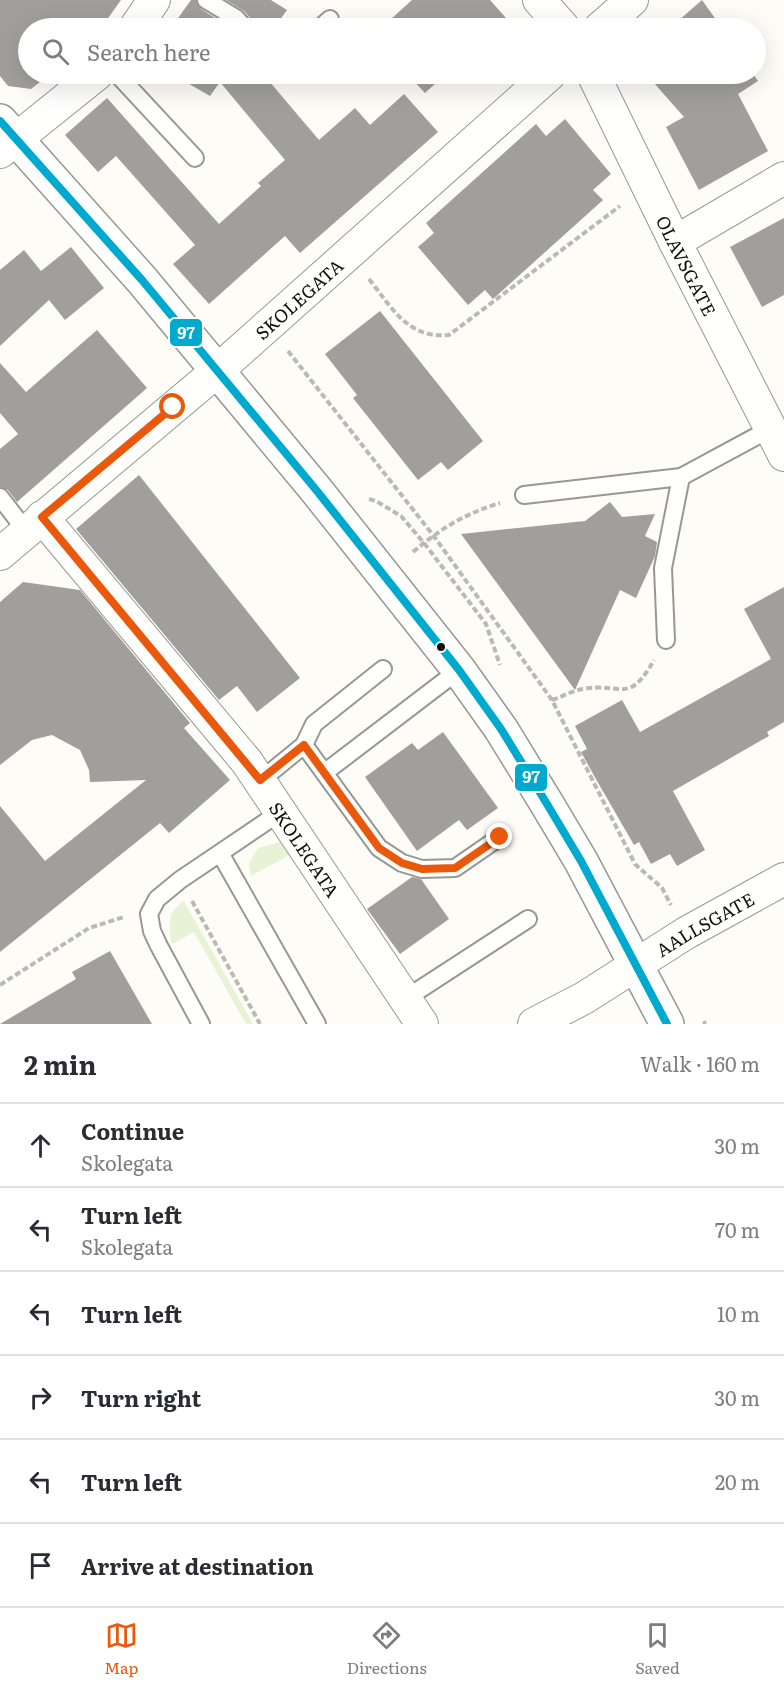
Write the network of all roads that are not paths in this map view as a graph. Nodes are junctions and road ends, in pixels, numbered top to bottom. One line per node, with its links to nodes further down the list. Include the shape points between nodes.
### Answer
1 (154, 0): 5 (street)
2 (206, 0): 6 (lane)
3 (539, 0): 7 (street)
4 (632, 0): 8 (street)
5 (142, 18)
6 (236, 18)
7 (555, 18)
8 (611, 18)
9 (83, 84): 13 (street)
10 (126, 84): 14 (lane)
11 (539, 84): 17 (street, SKOLEGATA)
12 (599, 84): 16 (street, OLAVSGATE)
13 (6, 137): 17 (street)
14 (195, 158)
15 (784, 178): 16 (street)
16 (675, 242): 18 (street, OLAVSGATE)
17 (217, 371): 22 (street, SKOLEGATA); 26 (street)
18 (779, 435): 19 (lane)
19 (681, 477): 20 (lane); 24 (lane, via 663,568)
20 (524, 495)
21 (0, 497): 22 (lane)
22 (34, 524): 23 (street, SKOLEGATA); 29 (street, SKOLEGATA)
23 (0, 554)
24 (666, 640)
25 (382, 669): 27 (lane, via 314,724)
26 (459, 670): 28 (lane); 35 (street, via 548,804)
27 (304, 745): 28 (lane); 29 (lane)
28 (324, 773): 31 (lane, via 379,848 402,863 422,869 455,868)
29 (260, 780): 30 (street, SKOLEGATA)
30 (282, 811): 32 (lane); 36 (street, SKOLEGATA)
31 (500, 837)
32 (220, 852): 37 (lane, via 157,899 149,914 155,939); 38 (lane)
33 (784, 879): 35 (street, AALLSGATE)
34 (528, 919): 36 (lane)
35 (634, 966): 39 (street, AALLSGATE); 40 (street)
36 (413, 1012)
37 (201, 1024)
38 (317, 1024)
39 (534, 1024)
40 (667, 1024)

